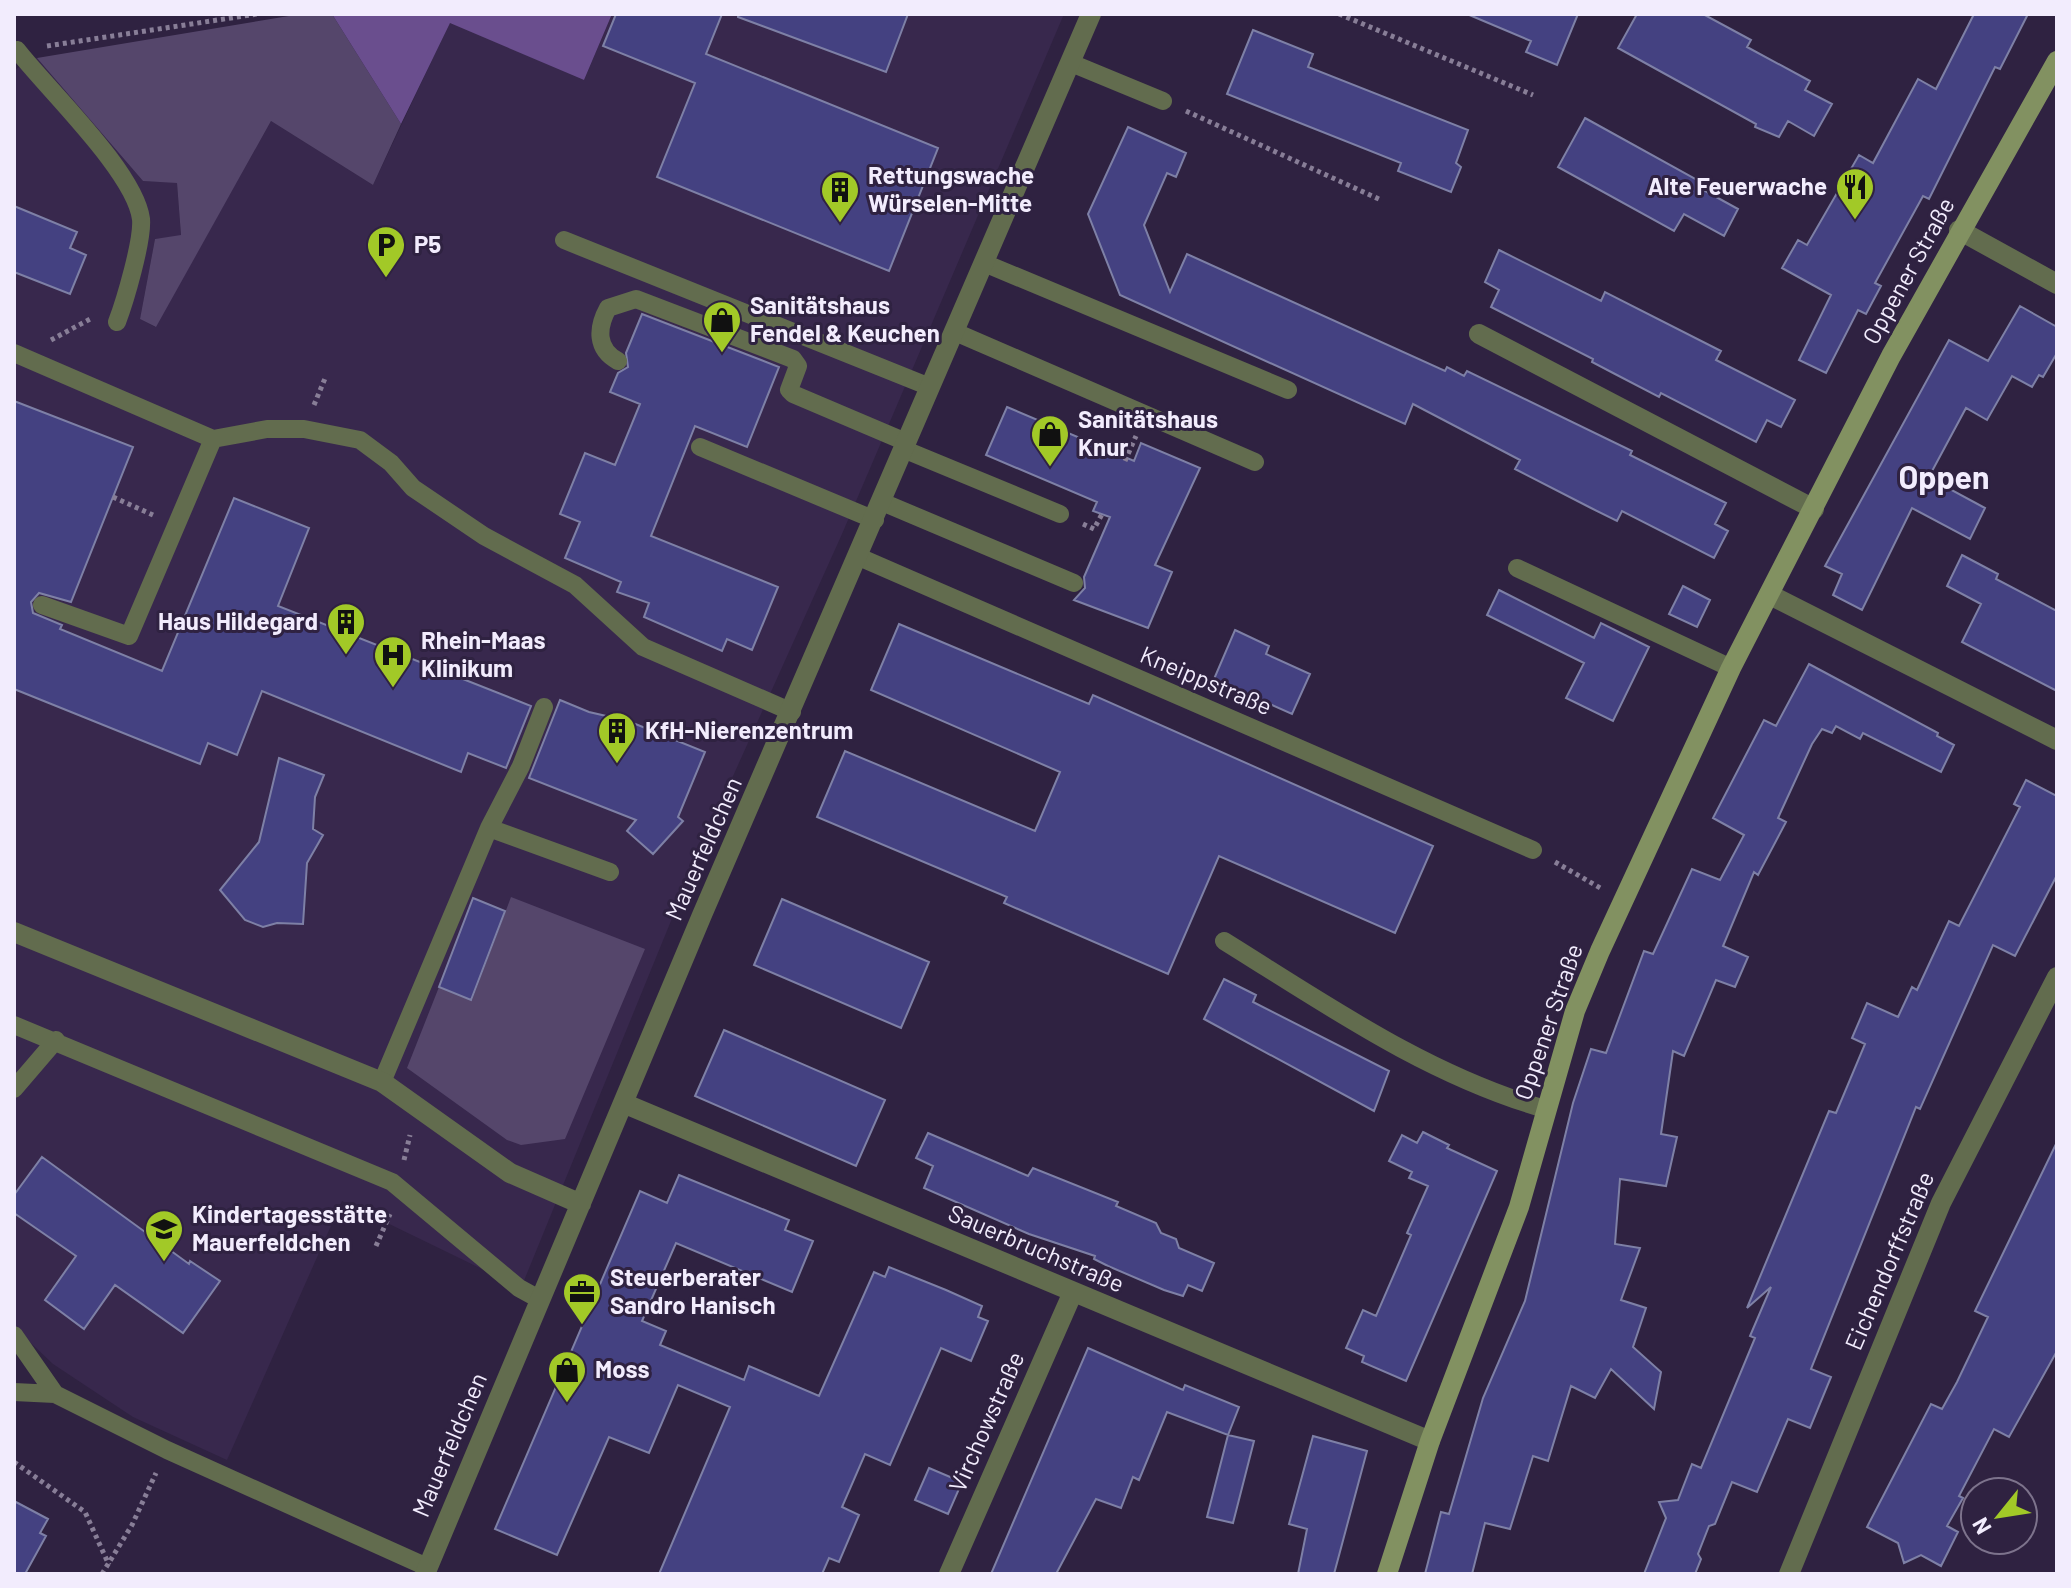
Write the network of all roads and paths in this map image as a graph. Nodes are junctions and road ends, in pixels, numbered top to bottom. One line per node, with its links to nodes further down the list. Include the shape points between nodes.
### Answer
1 (257, 14): 4 (path)
2 (1091, 14): 6 (street, Mauerfeldchen)
3 (1339, 14): 7 (path)
4 (17, 50): 14 (lane, via 122,175 141,219)
5 (2057, 61): 10 (street, Oppener Straße)
6 (1071, 63): 8 (lane); 12 (street, Mauerfeldchen)
7 (1533, 95)
8 (1163, 101): 9 (path)
9 (1381, 200)
10 (1959, 230): 13 (street); 27 (street, Oppener Straße)
11 (564, 240): 20 (lane)
12 (984, 263): 16 (street, Mauerfeldchen); 21 (lane)
13 (2057, 284)
14 (125, 299): 15 (lane); 18 (path)
15 (117, 322)
16 (955, 332): 20 (street, Mauerfeldchen); 25 (lane)
17 (1479, 334): 27 (street)
18 (18, 354): 22 (lane)
19 (618, 361): 23 (lane, via 600,340 603,318 608,308 636,299 793,359 798,366 789,390 793,394)
20 (930, 387): 23 (street, Mauerfeldchen)
21 (1288, 390)
22 (213, 439): 30 (lane); 38 (lane, via 267,429 304,429 360,440 425,496 484,536 575,585 643,647)
23 (904, 445): 28 (street, Mauerfeldchen); 29 (lane)
24 (700, 447): 28 (lane)
25 (1255, 462)
26 (113, 497): 30 (path)
27 (1814, 509): 34 (street, Oppener Straße)
28 (879, 511): 31 (street, Mauerfeldchen); 33 (lane)
29 (1060, 514)
30 (176, 524): 35 (lane, via 129,636)
31 (859, 557): 38 (street, Mauerfeldchen); 41 (lane, Kneippstraße)
32 (1517, 568): 36 (lane)
33 (1074, 583)
34 (1770, 595): 36 (street, Oppener Straße); 39 (street)
35 (42, 605)
36 (1731, 668): 43 (street, Oppener Straße)
37 (544, 707): 40 (lane)
38 (792, 712): 51 (street, Mauerfeldchen)
39 (2057, 740)
40 (489, 828): 42 (lane); 49 (lane)
41 (1533, 850): 43 (path)
42 (610, 872)
43 (1625, 899): 52 (street, Oppener Straße, via 1575,1011)
44 (14, 932): 49 (street)
45 (1224, 941): 52 (lane, via 1403,1052)
46 (2057, 977): 70 (street, Eichendorffstraße, via 1941,1203)
47 (14, 1025): 48 (lane)
48 (56, 1040): 50 (lane); 54 (lane, via 376,1175)
49 (382, 1082): 53 (street)
50 (14, 1089)
51 (623, 1103): 55 (street, Mauerfeldchen); 57 (street, Sauerbruchstraße)
52 (1545, 1109): 62 (street, Oppener Straße, via 1519,1207)
53 (421, 1110): 54 (path, via 404,1153); 55 (street, via 510,1173)
54 (402, 1191): 56 (path); 58 (lane)
55 (581, 1204): 58 (street, Mauerfeldchen)
56 (376, 1246)
57 (1073, 1292): 62 (street, Sauerbruchstraße); 68 (street, Virchowstraße)
58 (539, 1299): 66 (street, Mauerfeldchen)
59 (14, 1335): 61 (lane)
60 (14, 1392): 61 (lane)
61 (55, 1394): 63 (lane)
62 (1430, 1441): 69 (street, Oppener Straße)
63 (167, 1450): 65 (path); 66 (lane)
64 (14, 1462): 65 (path, via 85,1512)
65 (109, 1565): 67 (path)
66 (426, 1571)
67 (102, 1574)
68 (949, 1574)
69 (1387, 1574)
70 (1789, 1574)

